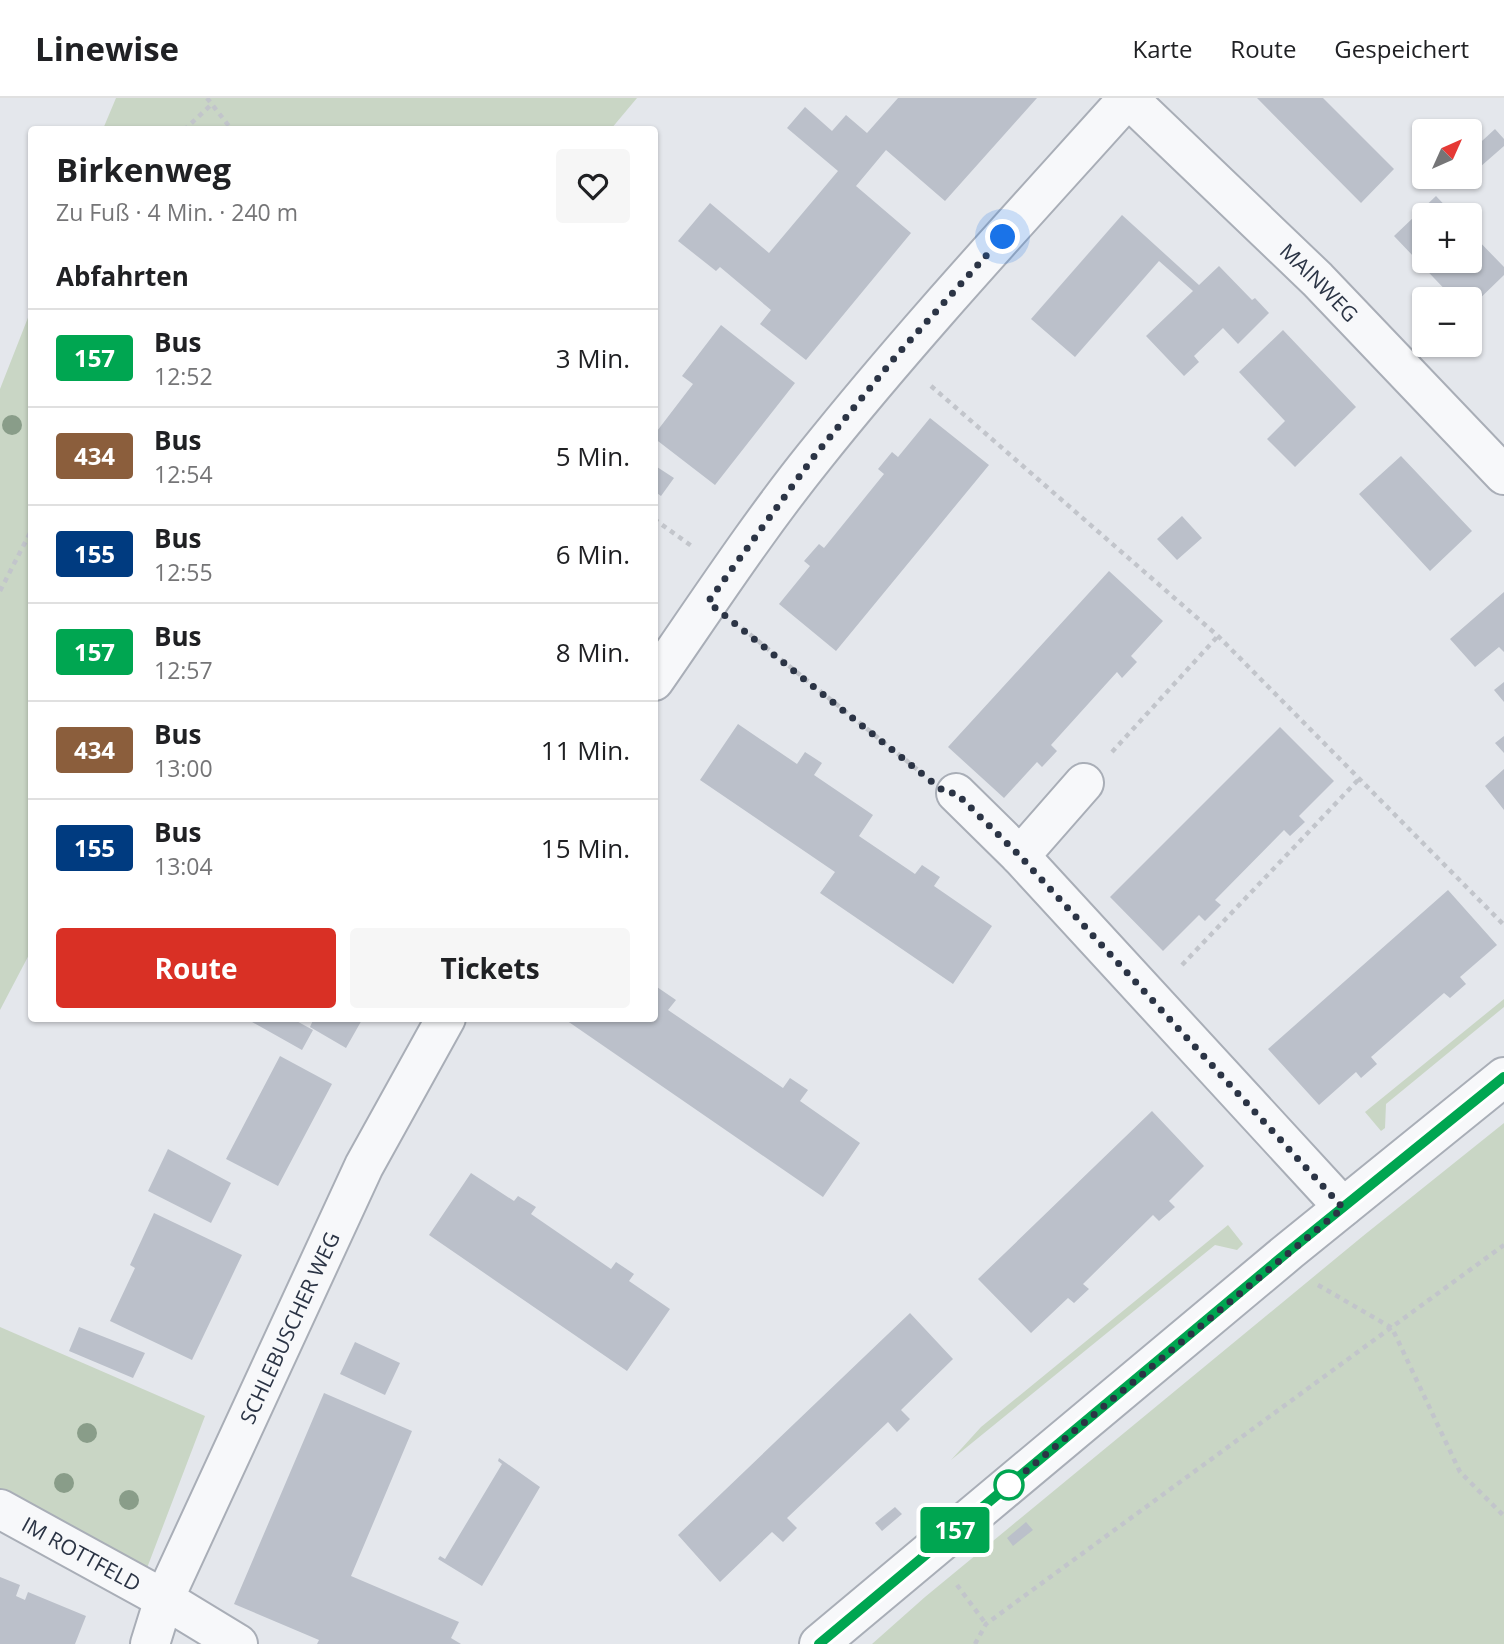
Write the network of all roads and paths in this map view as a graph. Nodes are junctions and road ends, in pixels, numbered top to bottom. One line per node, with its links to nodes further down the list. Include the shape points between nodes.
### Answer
1 (207, 98): 3 (path)
2 (1128, 98): 6 (street); 7 (street, MAINWEG, via 1317,279)
3 (212, 104): 4 (path); 5 (path)
4 (188, 126)
5 (229, 126)
6 (896, 356): 10 (street, via 812,459); 11 (path)
7 (1504, 475)
8 (28, 537): 9 (path)
9 (0, 591)
10 (708, 602): 12 (street); 15 (path, via 946,793)
11 (1218, 635): 13 (path); 14 (path)
12 (658, 675)
13 (1358, 780): 17 (path); 18 (path)
14 (1084, 783): 16 (street)
15 (956, 793): 16 (street)
16 (1020, 856): 18 (street)
17 (1504, 925)
18 (1150, 999): 21 (street)
19 (444, 1022): 27 (street, SCHLEBUSCHER WEG, via 364,1166)
20 (1504, 1077): 21 (street)
21 (1343, 1208): 23 (street)
22 (1504, 1245): 24 (path)
23 (1289, 1251): 24 (path, via 1318,1285); 30 (street)
24 (1392, 1328): 26 (path, via 1460,1472); 31 (path, via 986,1624)
25 (0, 1509): 27 (street, IM ROTTFELD)
26 (1504, 1516)
27 (164, 1599): 28 (street, SCHLEBUSCHER WEG); 29 (street, IM ROTTFELD)
28 (150, 1644)
29 (238, 1644)
30 (819, 1644)
31 (975, 1644)

